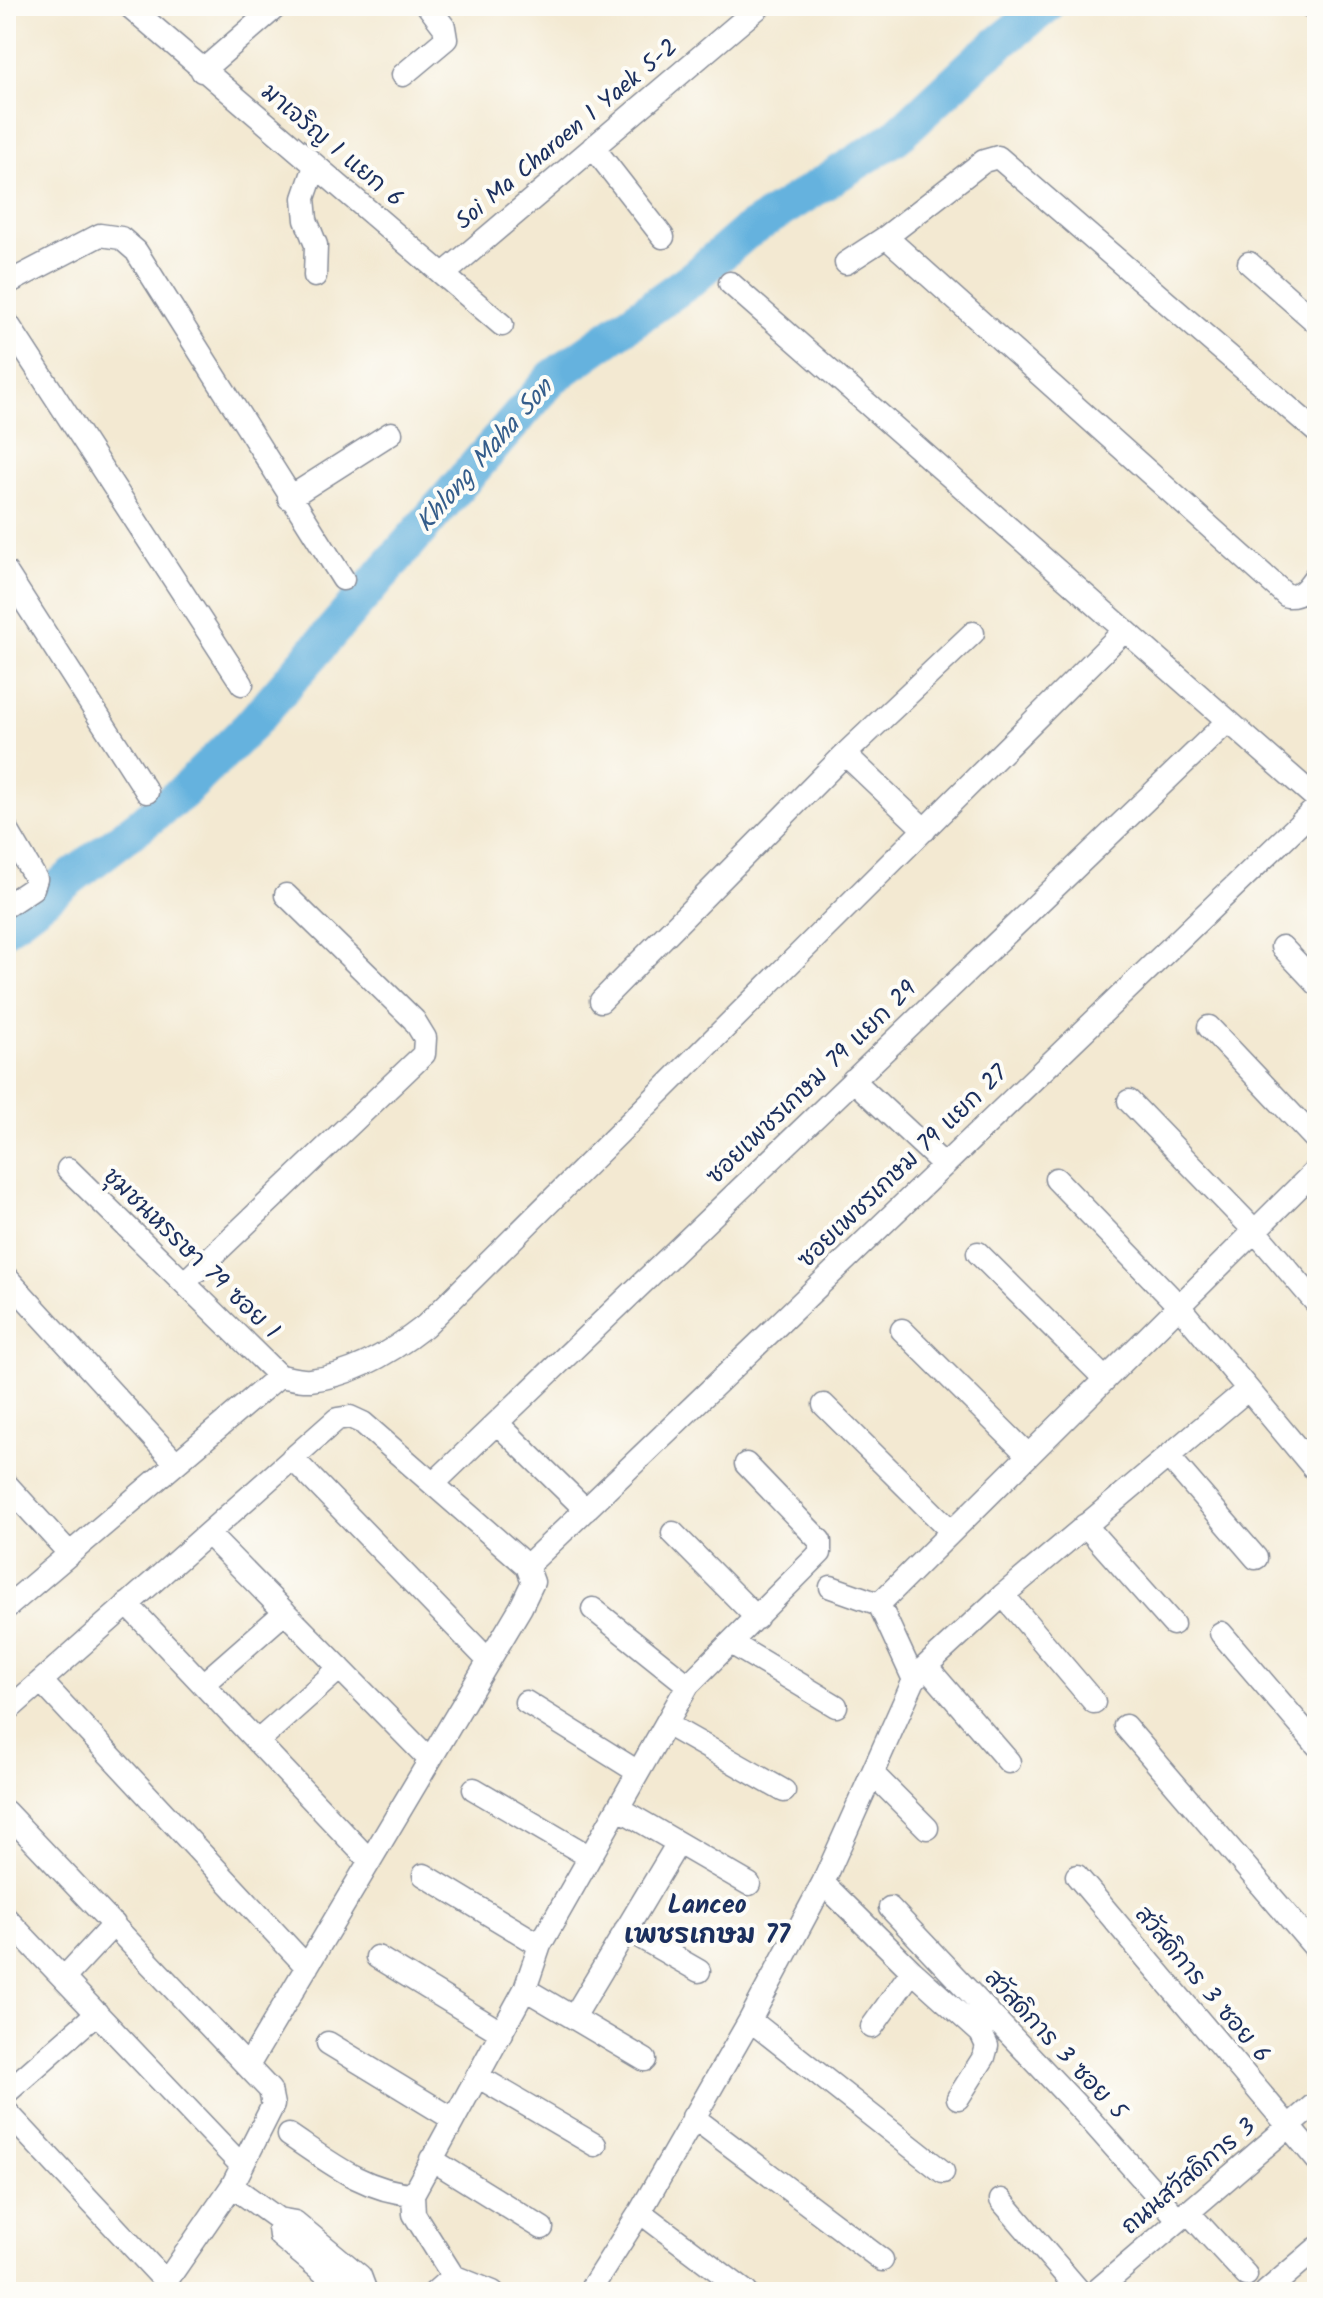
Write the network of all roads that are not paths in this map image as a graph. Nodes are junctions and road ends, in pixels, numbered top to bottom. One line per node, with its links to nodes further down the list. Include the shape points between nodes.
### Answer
1 (129, 6): 7 (street, มาเจริญ 1 แยก 6)
2 (277, 6): 7 (street)
3 (428, 6): 8 (street, via 446,39)
4 (760, 6): 9 (street, Soi Ma Charoen 1 Yaek 5-2)
5 (1310, 6): 6 (street)
6 (1317, 7)
7 (202, 71): 10 (street, มาเจริญ 1 แยก 6)
8 (403, 75)
9 (593, 147): 11 (street); 15 (street, Soi Ma Charoen 1 Yaek 5-2)
10 (315, 166): 15 (street, มาเจริญ 1 แยก 6); 16 (street, via 304,198 316,245)
11 (663, 237)
12 (886, 237): 13 (street); 22 (street, via 984,161 998,157); 26 (street, via 1287,596 1297,596)
13 (846, 263)
14 (1249, 263): 20 (street)
15 (444, 274): 21 (street, มาเจริญ 1 แยก 6)
16 (315, 276)
17 (730, 283): 28 (street)
18 (6, 284): 24 (street, via 100,235 121,238 136,251)
19 (6, 321): 30 (street)
20 (1317, 323)
21 (502, 325)
22 (1317, 432)
23 (391, 433): 24 (street)
24 (289, 498): 27 (street)
25 (6, 572): 33 (street)
26 (1317, 574)
27 (343, 579)
28 (1125, 630): 31 (street); 37 (street)
29 (973, 633): 32 (street)
30 (242, 684)
31 (1228, 721): 34 (street); 44 (street, ซอยเพชรเกษม 79 แยก 29)
32 (845, 754): 37 (street); 42 (street)
33 (147, 792)
34 (1317, 799)
35 (1317, 807): 47 (street, ซอยเพชรเกษม 79 แยก 27)
36 (6, 828): 39 (street, via 36,879 33,888)
37 (925, 830): 58 (street, via 425,1326 355,1367 309,1380)
38 (286, 895): 54 (street, via 414,1020 425,1038 424,1054)
39 (6, 906)
40 (1282, 947): 41 (street)
41 (1317, 984)
42 (601, 1001)
43 (1209, 1027): 46 (street)
44 (853, 1080): 47 (street); 62 (street, ซอยเพชรเกษม 79 แยก 29)
45 (1129, 1101): 51 (street)
46 (1317, 1141)
47 (943, 1164): 71 (street, ซอยเพชรเกษม 79 แยก 27)
48 (68, 1169): 54 (street, ชุมชนหรรษา 79 ซอย 1)
49 (1317, 1169): 51 (street)
50 (1056, 1179): 56 (street)
51 (1254, 1230): 55 (street); 56 (street)
52 (978, 1253): 59 (street)
53 (6, 1277): 66 (street)
54 (185, 1282): 58 (street, ชุมชนหรรษา 79 ซอย 1)
55 (1317, 1304)
56 (1178, 1305): 59 (street); 60 (street)
57 (902, 1330): 63 (street)
58 (279, 1376): 66 (street)
59 (1104, 1378): 63 (street)
60 (1248, 1389): 64 (street); 68 (street)
61 (824, 1405): 73 (street)
62 (497, 1423): 70 (street, ซอยเพชรเกษม 79 แยก 29); 71 (street)
63 (1028, 1455): 73 (street)
64 (1168, 1456): 72 (street); 77 (street)
65 (292, 1458): 70 (street, via 337,1419 350,1417); 75 (street); 90 (street)
66 (176, 1463): 76 (street)
67 (746, 1464): 86 (street, via 822,1547)
68 (1317, 1472)
69 (6, 1484): 76 (street)
70 (433, 1484): 78 (street)
71 (586, 1510): 78 (street, ซอยเพชรเกษม 79 แยก 27)
72 (1085, 1525): 80 (street); 87 (street)
73 (951, 1531): 82 (street)
74 (673, 1533): 86 (street)
75 (208, 1534): 81 (street); 85 (street)
76 (70, 1554): 83 (street)
77 (1256, 1558)
78 (527, 1566): 90 (street, via 533,1582)
79 (831, 1587): 82 (street)
80 (1003, 1595): 92 (street); 97 (street)
81 (127, 1604): 93 (street); 94 (street)
82 (879, 1604): 92 (street)
83 (6, 1608)
84 (593, 1609): 95 (street)
85 (285, 1612): 91 (street); 94 (street)
86 (757, 1618): 89 (street)
87 (1173, 1624)
88 (1221, 1633): 103 (street)
89 (731, 1643): 95 (street); 98 (street)
90 (489, 1661): 104 (street)
91 (340, 1668): 102 (street); 104 (street)
92 (920, 1673): 105 (street); 107 (street)
93 (41, 1681): 99 (street); 127 (street)
94 (203, 1684): 102 (street)
95 (688, 1685): 100 (street)
96 (526, 1702): 106 (street)
97 (1094, 1702)
98 (836, 1706)
99 (6, 1712)
100 (666, 1724): 106 (street); 109 (street)
101 (1125, 1726): 125 (street)
102 (257, 1742): 115 (street)
103 (1317, 1745)
104 (430, 1760): 115 (street)
105 (1009, 1762)
106 (638, 1772): 110 (street)
107 (874, 1775): 112 (street); 118 (street)
108 (474, 1789): 114 (street)
109 (784, 1791)
110 (618, 1808): 113 (street); 114 (street)
111 (6, 1812): 122 (street)
112 (927, 1828)
113 (678, 1843): 119 (street); 123 (street)
114 (590, 1857): 124 (street)
115 (370, 1861): 127 (street)
116 (424, 1875): 124 (street)
117 (1077, 1876): 147 (street, สวัสดิการ 3 ซอย 6)
118 (823, 1883): 129 (street); 134 (street)
119 (749, 1884)
120 (890, 1908): 157 (street, สวัสดิการ 3 ซอย 5)
121 (6, 1918): 130 (street)
122 (114, 1924): 130 (street); 139 (street)
123 (626, 1929): 128 (street); 133 (street)
124 (540, 1945): 131 (street)
125 (1317, 1950)
126 (377, 1957): 136 (street)
127 (307, 1967): 139 (street)
128 (699, 1971)
129 (912, 1971): 135 (street); 142 (street, via 981,2033 987,2046)
130 (64, 1978): 132 (street)
131 (525, 1989): 133 (street); 136 (street)
132 (97, 2013): 141 (street); 153 (street)
133 (574, 2017): 138 (street)
134 (750, 2020): 145 (street); 152 (street)
135 (872, 2027)
136 (502, 2033): 140 (street)
137 (328, 2043): 146 (street)
138 (645, 2060)
139 (249, 2064): 153 (street, via 270,2090 273,2105)
140 (477, 2076): 146 (street); 149 (street)
141 (6, 2093)
142 (958, 2098)
143 (1317, 2102): 147 (street, ถนนสวัสดิการ 3)
144 (8, 2117): 164 (street)
145 (693, 2117): 156 (street); 161 (street)
146 (453, 2119): 150 (street)
147 (1288, 2127): 151 (street, สวัสดิการ 3 ซอย 6); 157 (street, ถนนสวัสดิการ 3)
148 (289, 2135): 154 (street, via 358,2180 391,2193)
149 (595, 2145)
150 (431, 2159): 154 (street); 159 (street)
151 (1317, 2160)
152 (943, 2172)
153 (237, 2176): 158 (street); 164 (street)
154 (413, 2194): 163 (street, via 414,2214)
155 (1001, 2200): 171 (street)
156 (640, 2212): 169 (street); 170 (street)
157 (1183, 2215): 162 (street, สวัสดิการ 3 ซอย 5); 172 (street, ถนนสวัสดิการ 3)
158 (278, 2219): 165 (street, via 280,2236); 166 (street, via 306,2231 360,2276)
159 (542, 2228)
160 (1317, 2248): 173 (street)
161 (882, 2260)
162 (1246, 2275)
163 (453, 2276): 167 (street); 168 (street)
164 (162, 2287)
165 (347, 2292)
166 (366, 2292)
167 (435, 2292)
168 (493, 2292)
169 (589, 2292)
170 (746, 2292)
171 (1080, 2292)
172 (1095, 2292)
173 (1266, 2292)

